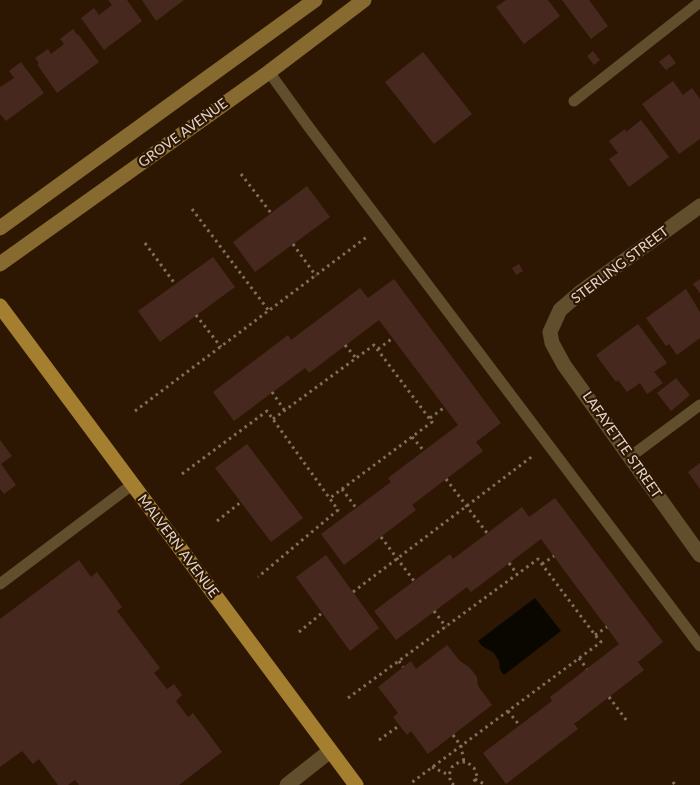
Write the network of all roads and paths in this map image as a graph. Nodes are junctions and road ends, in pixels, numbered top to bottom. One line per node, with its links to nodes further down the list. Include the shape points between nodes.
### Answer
1 (315, 0): 11 (main road)
2 (364, 0): 4 (main road, GROVE AVENUE)
3 (700, 2): 5 (lane)
4 (269, 72): 10 (lane); 14 (main road, GROVE AVENUE)
5 (574, 101)
6 (241, 174): 9 (path)
7 (700, 206): 20 (street, STERLING STREET, via 582,291 560,310)
8 (192, 209): 18 (path)
9 (271, 213)
10 (383, 225): 15 (path); 34 (lane)
11 (0, 228)
12 (145, 243): 16 (path)
13 (293, 244): 15 (path)
14 (0, 264)
15 (316, 276): 18 (path)
16 (175, 284)
17 (0, 306): 39 (main road, MALVERN AVENUE)
18 (269, 311): 23 (path)
19 (196, 315): 23 (path)
20 (550, 332): 36 (street, LAFAYETTE STREET, via 555,351)
21 (393, 338): 24 (path)
22 (345, 345): 25 (path)
23 (221, 347): 30 (path)
24 (378, 349): 25 (path, via 374,345); 31 (path)
25 (356, 358): 29 (path)
26 (272, 392): 29 (path)
27 (700, 405): 36 (lane)
28 (445, 407): 31 (path)
29 (285, 411): 32 (path)
30 (135, 412)
31 (430, 418): 33 (path, via 432,422)
32 (273, 420): 37 (path, via 267,411); 41 (path)
33 (412, 436): 35 (path); 40 (path)
34 (548, 444): 43 (path); 64 (lane)
35 (424, 450)
36 (630, 457): 48 (street, LAFAYETTE STREET)
37 (182, 474)
38 (446, 479): 43 (path)
39 (132, 484): 56 (lane); 78 (main road, MALVERN AVENUE)
40 (342, 489): 41 (path); 44 (path)
41 (330, 498): 54 (path, via 338,510)
42 (241, 502): 45 (path)
43 (466, 506): 46 (path); 50 (path)
44 (356, 508)
45 (217, 521)
46 (487, 533)
47 (381, 537): 50 (path)
48 (700, 555)
49 (554, 556): 52 (path)
50 (397, 558): 55 (path); 57 (path)
51 (509, 563): 53 (path)
52 (542, 564): 53 (path, via 538,559); 63 (path)
53 (517, 574): 60 (path)
54 (258, 577)
55 (414, 581)
56 (0, 584)
57 (353, 592)
58 (434, 611): 60 (path)
59 (322, 613): 62 (path)
60 (446, 627): 66 (path)
61 (607, 627): 63 (path)
62 (299, 632)
63 (595, 635): 65 (path, via 600,642)
64 (700, 646)
65 (579, 658): 68 (path); 71 (path)
66 (399, 661): 67 (path); 70 (path)
67 (404, 667)
68 (587, 668)
69 (609, 697): 72 (path)
70 (348, 698)
71 (508, 711): 74 (path); 77 (path)
72 (627, 720)
73 (400, 725): 76 (path)
74 (520, 726)
75 (453, 735): 77 (path)
76 (380, 740)
77 (461, 746): 79 (path); 80 (path)
78 (330, 750): 84 (street); 85 (main road, MALVERN AVENUE)
79 (464, 762): 81 (path, via 452,766); 82 (path, via 474,768)
80 (432, 767): 81 (path); 83 (path)
81 (449, 775): 86 (path)
82 (475, 779): 87 (path); 88 (path)
83 (411, 783)
84 (287, 785)
85 (356, 785)
86 (454, 785)
87 (472, 785)
88 (486, 785)

